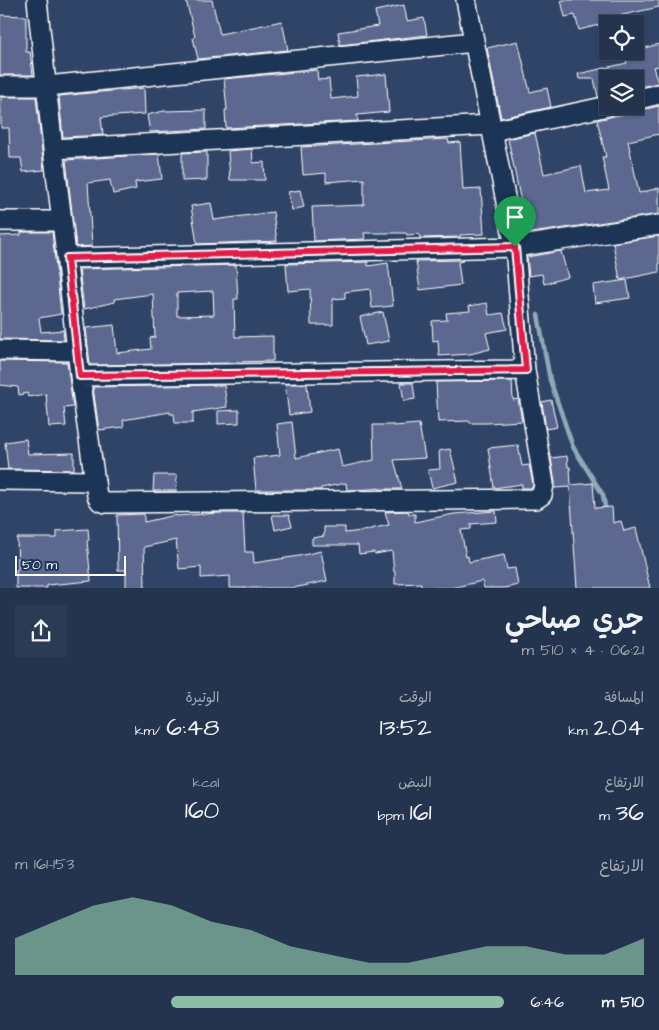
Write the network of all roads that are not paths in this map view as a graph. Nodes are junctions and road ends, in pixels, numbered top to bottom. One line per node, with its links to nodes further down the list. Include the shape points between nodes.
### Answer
1 (37, 0): 5 (street)
2 (466, 0): 3 (street)
3 (474, 42): 5 (street); 9 (street)
4 (0, 86): 5 (street)
5 (47, 86): 10 (street)
6 (659, 94): 7 (street)
7 (644, 98)
8 (599, 108): 9 (street)
9 (491, 128): 10 (street); 14 (street)
10 (53, 149): 12 (street)
11 (0, 221): 12 (street)
12 (62, 221): 15 (street)
13 (659, 225): 14 (street)
14 (515, 247): 15 (street); 18 (street)
15 (67, 258): 17 (street)
16 (0, 350): 17 (street)
17 (78, 351): 19 (street)
18 (526, 370): 19 (street); 21 (street, via 544,484 542,495 536,499 106,503 100,501)
19 (80, 376): 21 (street)
20 (0, 480): 21 (street)
21 (96, 488)

